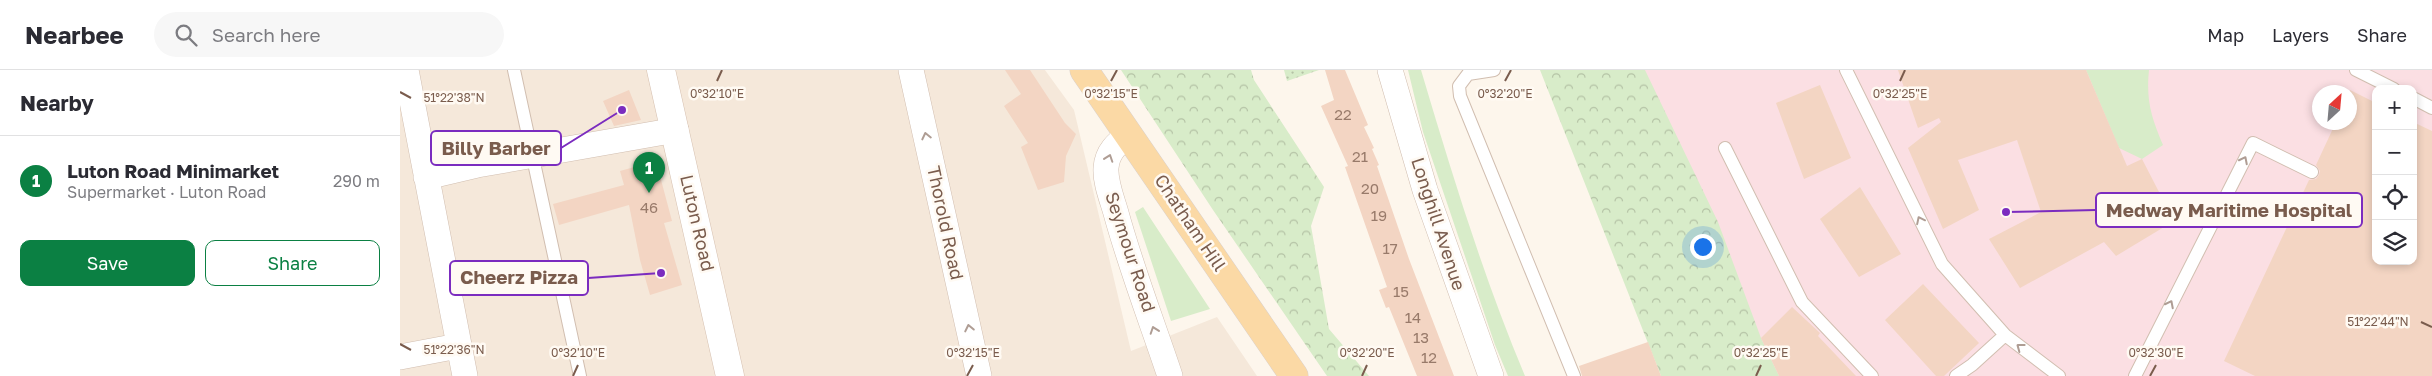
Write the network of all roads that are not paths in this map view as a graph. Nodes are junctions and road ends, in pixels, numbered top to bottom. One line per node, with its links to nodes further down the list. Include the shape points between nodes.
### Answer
1 (406, 70): 18 (street)
2 (514, 70): 16 (lane)
3 (662, 70): 13 (street, Luton Road)
4 (911, 70): 25 (street, Thorold Road, one-way to 4)
5 (1084, 70): 14 (main road, Chatham Hill)
6 (1390, 70): 28 (street, Longhill Avenue, via 1425,190)
7 (1494, 70): 29 (lane, via 1468,74 1460,86 1460,96)
8 (1846, 70): 19 (lane, one-way to 8, via 1942,264)
9 (2356, 70): 10 (lane)
10 (2386, 85)
11 (2417, 100): 12 (lane)
12 (2432, 108)
13 (676, 130): 16 (street); 24 (street, Luton Road)
14 (1129, 135): 26 (street, Seymour Road, one-way to 14, via 1119,225 1106,175 1112,149); 27 (main road, Chatham Hill)
15 (1725, 148): 30 (lane, via 1802,302)
16 (533, 156): 18 (street); 23 (lane)
17 (2312, 172): 33 (lane, one-way to 17, via 2253,143)
18 (426, 177): 20 (street)
19 (2005, 335): 31 (lane); 32 (lane, one-way to 19)
20 (458, 346): 21 (street); 22 (street)
21 (400, 357)
22 (465, 376)
23 (580, 376)
24 (730, 376)
25 (979, 376)
26 (1170, 376)
27 (1294, 376)
28 (1491, 376)
29 (1574, 376)
30 (1872, 376)
31 (1956, 376)
32 (2059, 376)
33 (2135, 376)

